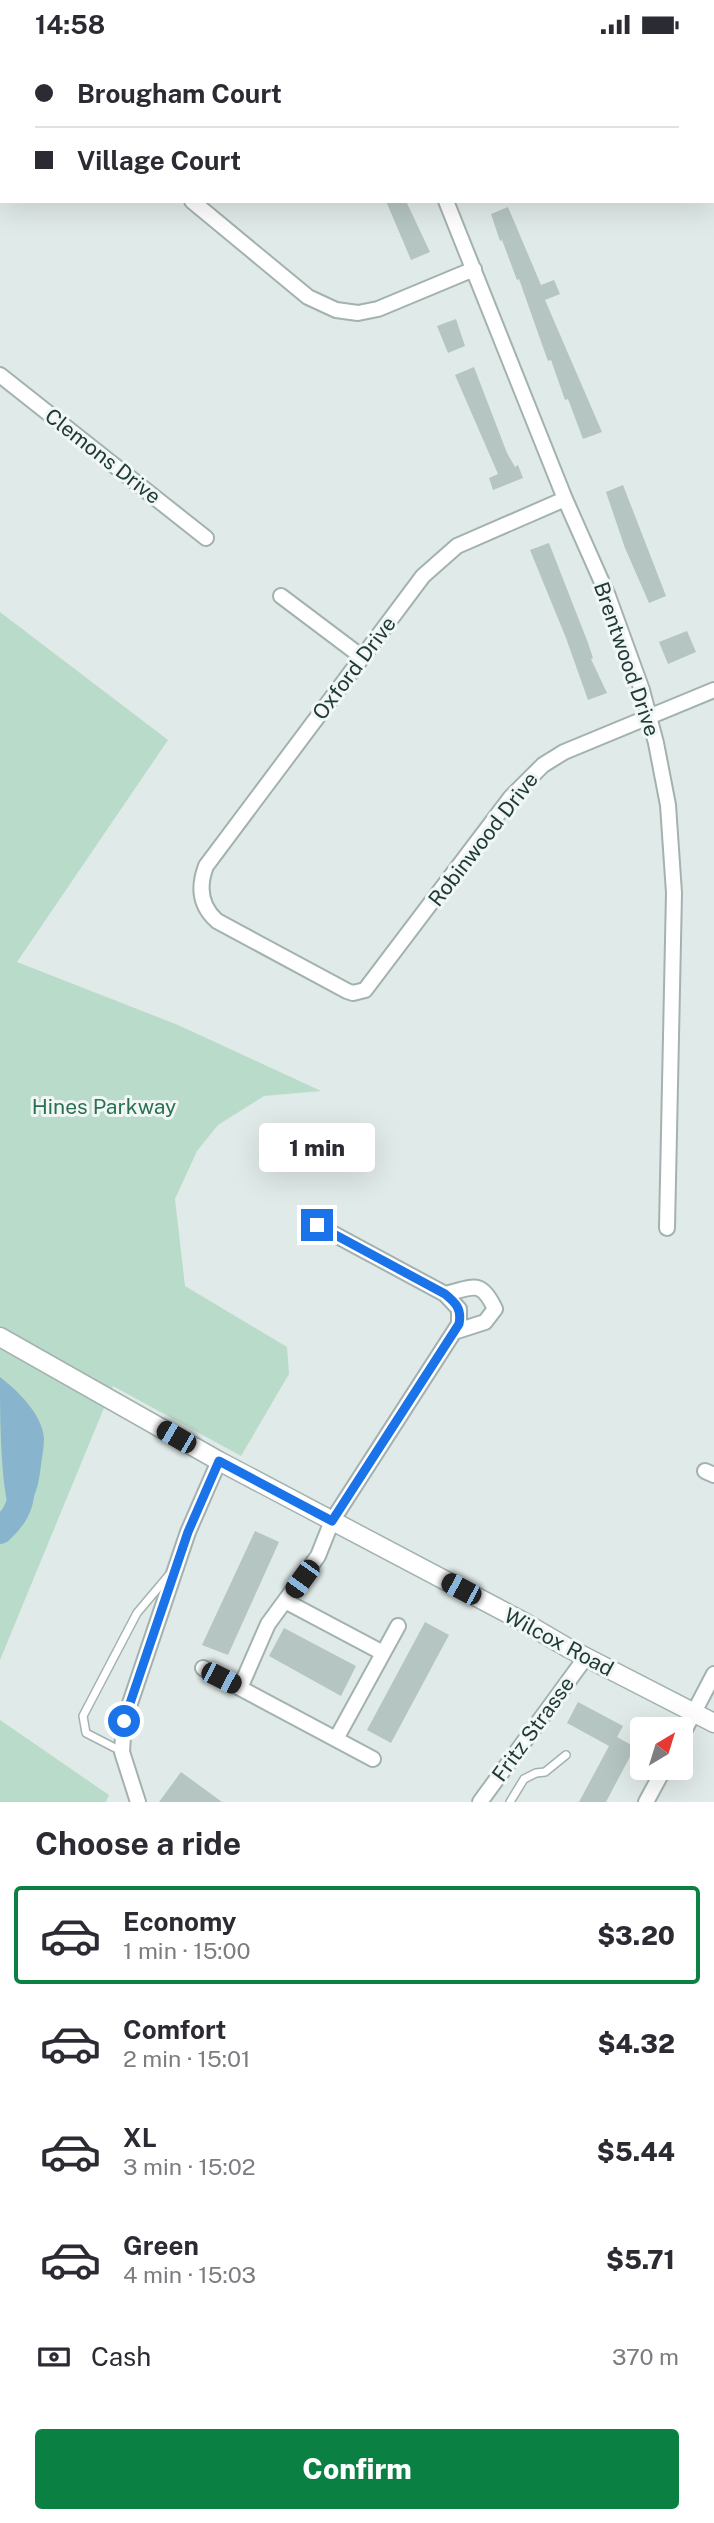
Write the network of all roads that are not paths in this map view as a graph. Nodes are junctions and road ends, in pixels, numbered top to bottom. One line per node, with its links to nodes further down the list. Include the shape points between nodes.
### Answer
1 (194, 203): 3 (street, via 308,297 337,310 358,313 378,309)
2 (447, 203): 3 (street, Brentwood Drive)
3 (474, 269): 5 (street, Brentwood Drive)
4 (0, 375): 6 (street, Clemons Drive)
5 (565, 499): 8 (street, Oxford Drive, via 475,536 445,554); 10 (street, Brentwood Drive, via 612,608)
6 (206, 538)
7 (281, 596): 8 (street)
8 (362, 657): 11 (street, Oxford Drive, via 206,866 202,878 202,897 217,921 346,991)
9 (714, 690): 10 (street, Robinwood Drive)
10 (649, 716): 11 (street, Robinwood Drive, via 565,752 529,777 370,987); 13 (street, Brentwood Drive, via 668,805 674,893)
11 (360, 993)
12 (317, 1225): 14 (street)
13 (667, 1228)
14 (445, 1294): 15 (street, via 459,1309); 15 (street, via 476,1287 487,1292 495,1310 485,1322)
15 (454, 1332): 18 (street)
16 (0, 1337): 17 (street, Wilcox Road)
17 (219, 1461): 18 (street, Wilcox Road); 19 (street)
18 (332, 1521): 20 (street, via 318,1556); 23 (street, Wilcox Road)
19 (176, 1567): 31 (street, via 124,1721); 31 (lane, via 137,1613 83,1716 86,1733)
20 (285, 1601): 22 (street); 26 (street, via 268,1624)
21 (398, 1626): 22 (street)
22 (383, 1653): 30 (street)
23 (586, 1657): 27 (street, Wilcox Road); 36 (street, Fritz Strasse)
24 (203, 1668): 26 (street)
25 (714, 1674): 27 (street)
26 (240, 1688): 30 (street)
27 (694, 1712): 28 (street); 29 (street, Wilcox Road)
28 (691, 1717)
29 (714, 1723)
30 (336, 1739): 33 (street)
31 (122, 1752): 35 (street)
32 (566, 1755): 37 (lane, via 545,1772 524,1779)
33 (373, 1759)
34 (658, 1780): 38 (street)
35 (138, 1802)
36 (480, 1802)
37 (510, 1802)
38 (646, 1802)

